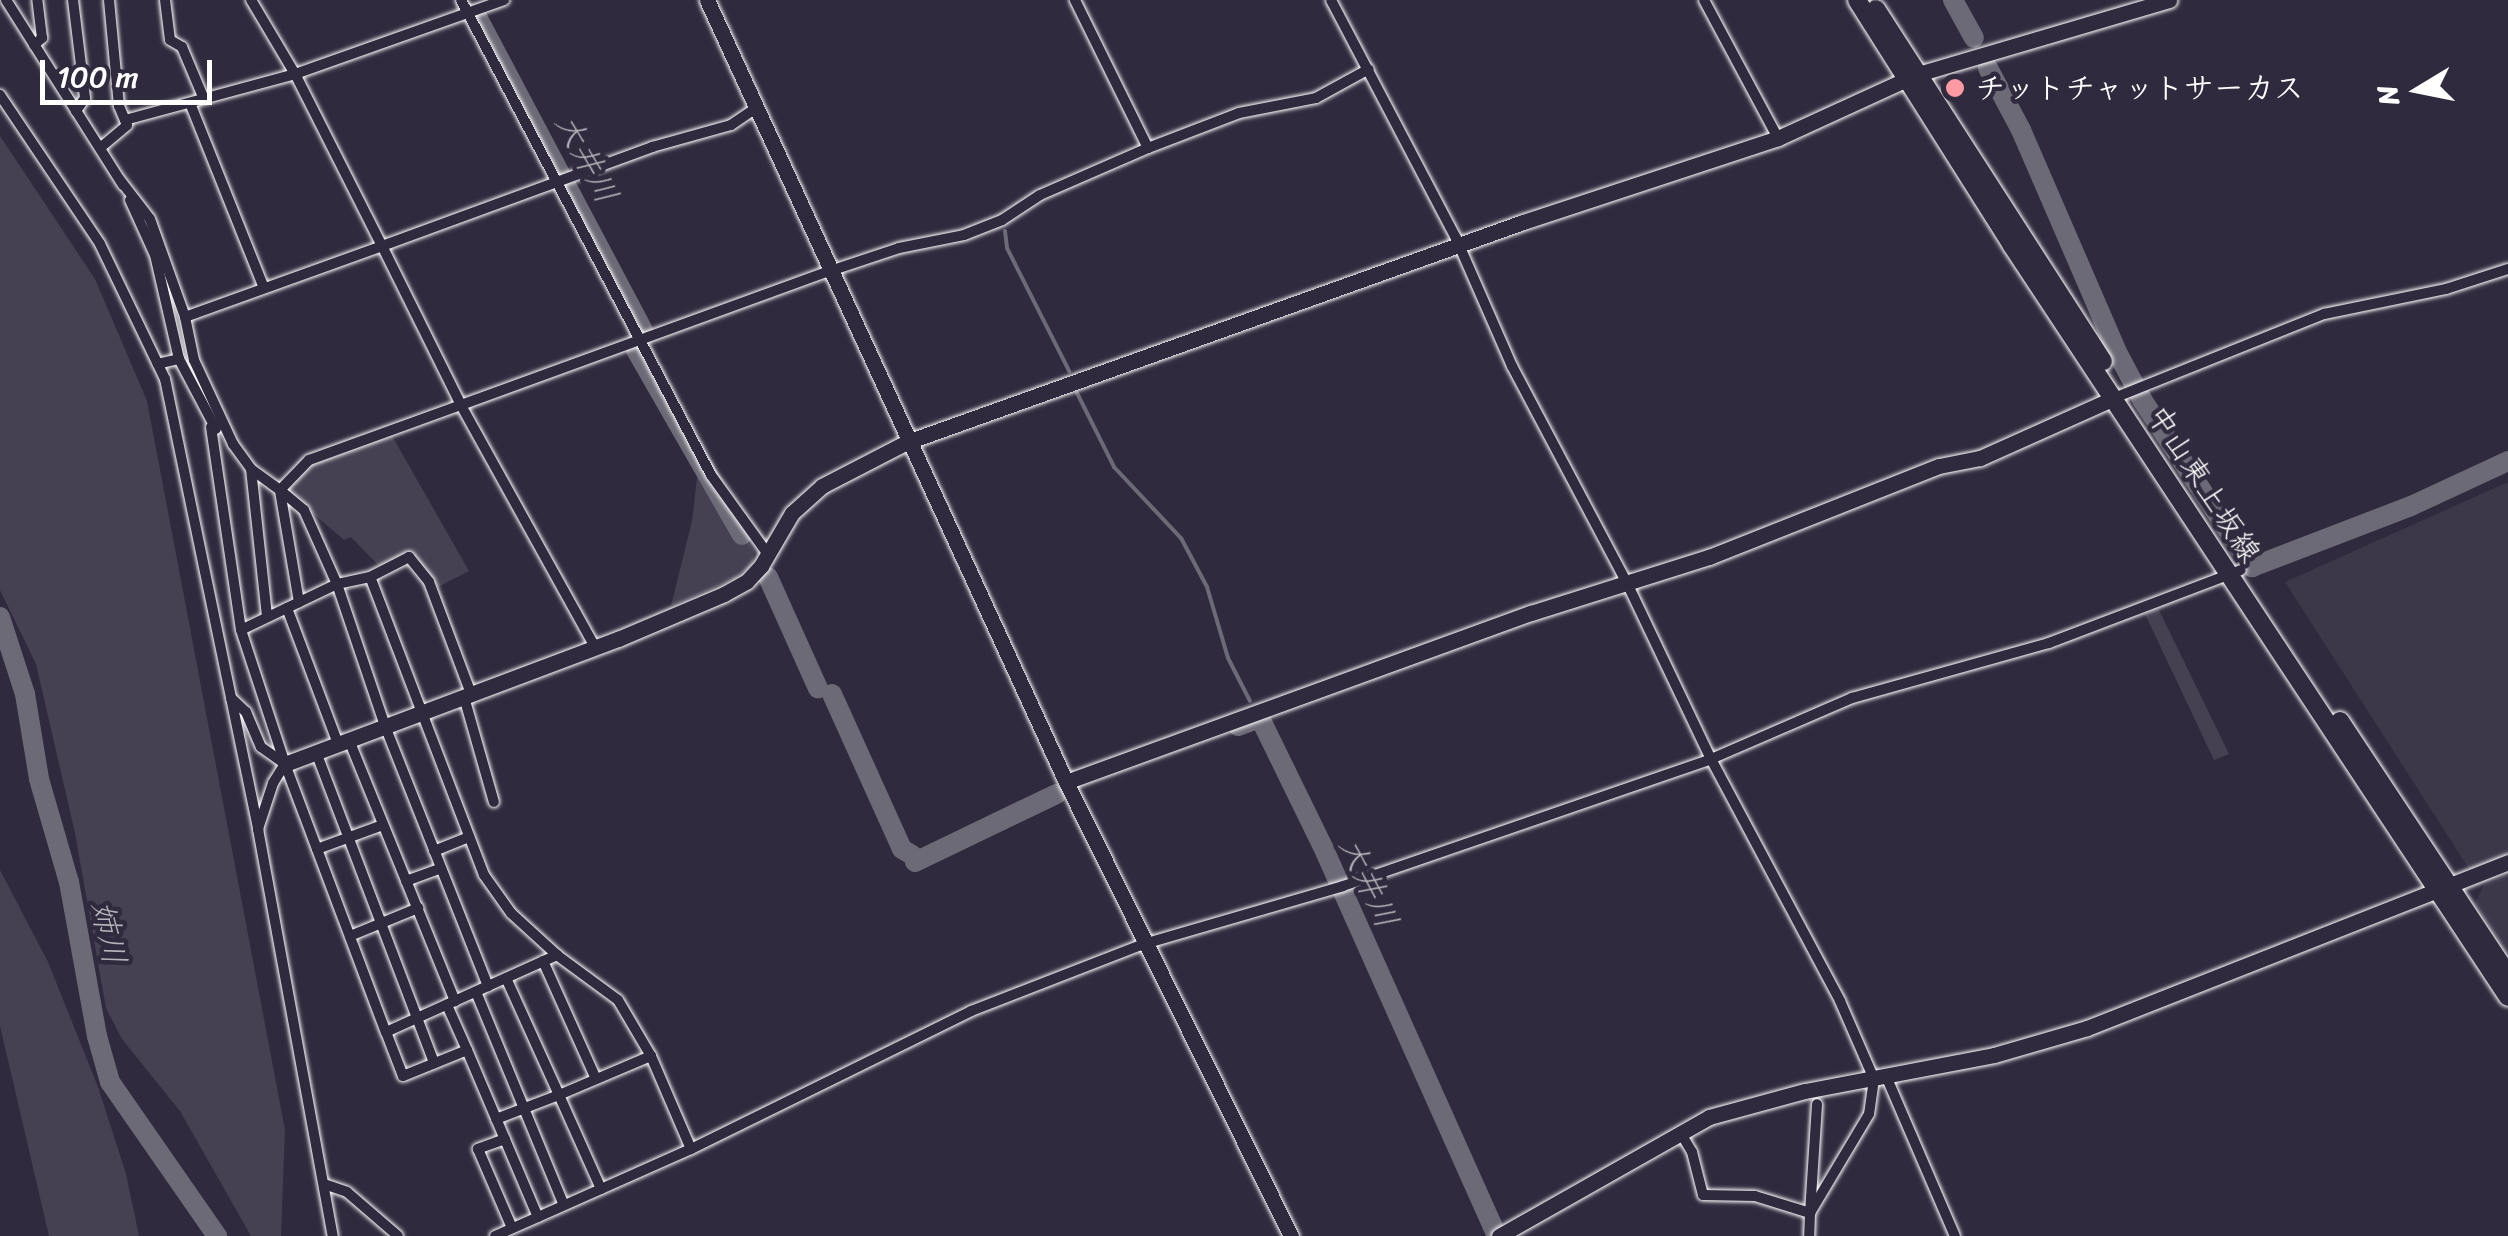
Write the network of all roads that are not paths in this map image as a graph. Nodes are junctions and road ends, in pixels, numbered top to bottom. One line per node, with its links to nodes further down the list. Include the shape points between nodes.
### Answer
1 (6, 0): 17 (street)
2 (38, 0): 17 (street, via 42,38)
3 (73, 0): 25 (street, via 85,98)
4 (109, 0): 26 (street)
5 (165, 0): 22 (street, via 170,40 182,46)
6 (251, 0): 19 (street)
7 (460, 0): 16 (street)
8 (504, 0): 16 (street)
9 (707, 0): 24 (street)
10 (1076, 0): 29 (street)
11 (1331, 0): 18 (street)
12 (1704, 0): 27 (street)
13 (1856, 0): 20 (main road, 中山東上坂線)
14 (1871, 0): 20 (main road, 中山東上坂線)
15 (2169, 0): 20 (street)
16 (467, 14): 19 (street); 31 (street)
17 (34, 44): 25 (street)
18 (1369, 70): 29 (street, via 1316,98 1239,113); 33 (street)
19 (294, 74): 22 (street); 32 (street)
20 (1912, 76): 27 (street); 41 (main road, 中山東上坂線)
21 (0, 96): 40 (street, via 100,244)
22 (204, 99): 23 (street)
23 (190, 103): 26 (street); 36 (street)
24 (756, 108): 31 (street, via 731,125); 35 (street)
25 (76, 110): 28 (street)
26 (125, 120): 28 (street)
27 (1778, 138): 33 (street)
28 (100, 148): 30 (street)
29 (1148, 148): 35 (street, via 1040,195 1002,220)
30 (120, 180): 37 (street, via 150,219); 39 (street, via 155,255)
31 (556, 182): 32 (street); 38 (street)
32 (382, 246): 36 (street); 42 (street)
33 (1460, 246): 45 (street); 51 (street, via 1512,366)
34 (2508, 268): 41 (street, via 2446,289 2324,314)
35 (830, 271): 38 (street); 45 (street)
36 (264, 288): 37 (street)
37 (185, 317): 44 (street, via 194,360)
38 (640, 342): 42 (street); 48 (street, via 711,474)
39 (180, 359): 40 (street); 43 (street)
40 (158, 364): 59 (street)
41 (2128, 391): 49 (main road, 中山東上坂線); 51 (street, via 1980,458 1938,466 1709,556)
42 (462, 405): 47 (street, via 309,460); 57 (street)
43 (211, 428): 44 (street); 56 (street)
44 (226, 431): 46 (street)
45 (908, 442): 48 (street, via 822,486 792,512); 66 (street)
46 (251, 469): 47 (street); 55 (street)
47 (280, 490): 52 (street, via 304,510); 53 (street)
48 (766, 553): 57 (street, via 735,588)
49 (2235, 572): 64 (street, via 2049,642 1852,698); 77 (main road, 中山東上坂線)
50 (370, 577): 52 (street); 58 (street, via 409,558 429,582); 60 (street)
51 (1626, 581): 64 (street); 66 (street)
52 (337, 584): 53 (street); 61 (street)
53 (299, 602): 54 (street)
54 (287, 608): 55 (street); 62 (street)
55 (267, 617): 56 (street)
56 (241, 630): 65 (street)
57 (594, 647): 58 (street)
58 (467, 695): 60 (street); 67 (street)
59 (232, 698): 65 (street, via 246,712 261,748); 69 (street)
60 (420, 713): 61 (street); 71 (street)
61 (386, 726): 62 (street); 73 (street)
62 (343, 742): 63 (street); 68 (street)
63 (316, 752): 65 (street); 70 (street)
64 (1711, 759): 81 (street, via 1339,887); 94 (street)
65 (285, 764): 69 (street); 72 (street)
66 (1066, 782): 81 (street)
67 (494, 802)
68 (383, 824): 70 (street); 76 (street)
69 (258, 829): 103 (street)
70 (349, 837): 72 (street); 79 (street)
71 (469, 837): 73 (street); 82 (street, via 484,875 511,913)
72 (317, 849): 80 (street)
73 (434, 850): 75 (street)
74 (2508, 862): 77 (street)
75 (441, 868): 76 (street); 86 (street)
76 (406, 881): 78 (street)
77 (2444, 888): 84 (main road, 中山東上坂線); 87 (main road, 中山東上坂線); 94 (street, via 2088,1028)
78 (418, 908): 79 (street); 88 (street)
79 (383, 923): 80 (street); 89 (street)
80 (350, 936): 90 (street)
81 (1144, 944): 102 (street, via 971,1011); 113 (street)
82 (557, 955): 83 (street); 92 (street, via 618,1000)
83 (544, 961): 85 (street); 95 (street)
84 (2508, 974)
85 (506, 978): 86 (street); 96 (street)
86 (482, 989): 88 (street); 98 (street)
87 (2508, 997)
88 (451, 1003): 89 (street); 91 (street)
89 (420, 1017): 90 (street); 93 (street)
90 (386, 1032): 93 (street, via 403,1076)
91 (467, 1050): 93 (street); 99 (street)
92 (651, 1056): 95 (street); 102 (street)
93 (434, 1064)
94 (1880, 1078): 100 (street, via 1739,1106); 106 (street, via 1868,1114); 115 (street)
95 (596, 1079): 96 (street)
96 (559, 1095): 98 (street); 104 (street)
97 (1816, 1104): 106 (street)
98 (524, 1107): 99 (street); 105 (street)
99 (496, 1120): 101 (street)
100 (1680, 1132): 106 (street, via 1702,1195 1755,1196); 109 (street)
101 (505, 1139): 107 (street); 108 (street, via 478,1149)
102 (691, 1148): 104 (street)
103 (324, 1184): 110 (street); 111 (street, via 347,1192)
104 (600, 1189): 105 (street)
105 (564, 1206): 107 (street)
106 (1810, 1213): 114 (street)
107 (538, 1217): 108 (street)
108 (512, 1228): 112 (street)
109 (1501, 1235)
110 (333, 1236)
111 (398, 1236)
112 (494, 1236)
113 (1291, 1236)
114 (1809, 1236)
115 (1956, 1236)

